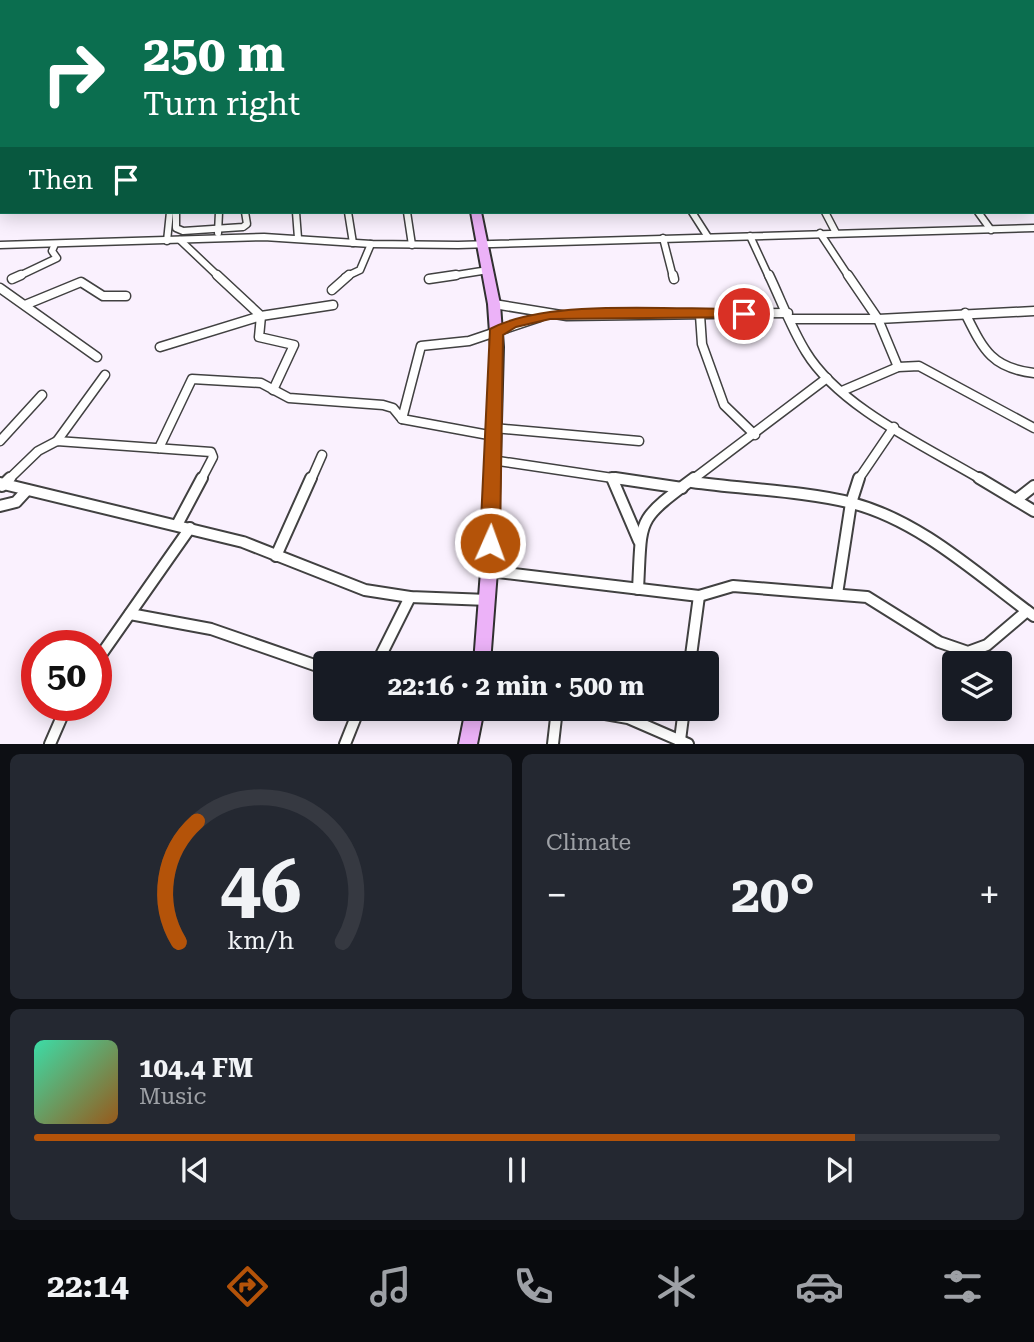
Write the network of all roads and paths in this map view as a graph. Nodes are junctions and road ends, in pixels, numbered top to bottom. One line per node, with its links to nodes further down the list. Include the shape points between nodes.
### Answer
1 (131, 0): 2 (main road)
2 (145, 0)
3 (170, 214): 27 (street)
4 (176, 214): 15 (street, via 177,230)
5 (219, 214): 15 (street)
6 (245, 214): 15 (street, via 243,228)
7 (296, 214): 23 (street)
8 (348, 214): 28 (street)
9 (408, 214): 33 (street)
10 (476, 214): 31 (main road)
11 (693, 214): 22 (street)
12 (826, 214): 19 (street)
13 (979, 214): 17 (street)
14 (1034, 228): 16 (street)
15 (219, 229): 24 (street)
16 (1017, 229): 17 (street); 20 (street)
17 (991, 230): 19 (street)
18 (820, 233): 19 (street); 21 (street); 50 (street)
19 (836, 233)
20 (1034, 234)
21 (750, 236): 22 (street); 49 (street)
22 (708, 237): 25 (street)
23 (298, 238): 24 (street); 28 (street)
24 (217, 239): 26 (street)
25 (663, 239): 31 (street); 37 (street)
26 (180, 240): 27 (street); 48 (street)
27 (167, 241): 29 (street)
28 (353, 243): 30 (street)
29 (55, 244): 32 (street); 35 (street, via 52,251 57,258)
30 (371, 244): 33 (street); 39 (street, via 360,270 344,277)
31 (484, 244): 33 (street); 34 (main road)
32 (0, 245)
33 (412, 245)
34 (488, 270): 36 (street); 41 (main road)
35 (12, 279)
36 (429, 279)
37 (674, 279)
38 (0, 288): 42 (street)
39 (332, 290)
40 (126, 296): 42 (street, via 103,296 81,282)
41 (494, 304): 46 (street); 51 (main road)
42 (25, 305): 53 (street)
43 (333, 306): 48 (street)
44 (1034, 311): 45 (street)
45 (965, 313): 50 (street); 55 (street, via 993,362)
46 (550, 315): 47 (street); 51 (street)
47 (700, 315): 49 (street); 65 (street, via 702,344 724,405)
48 (261, 316): 52 (street); 58 (street, via 259,337 294,345)
49 (790, 316): 50 (street); 57 (street, via 806,353)
50 (878, 319): 54 (street)
51 (496, 332): 61 (street, via 470,341 419,348); 64 (main road)
52 (160, 347)
53 (97, 357)
54 (898, 367): 59 (street); 63 (street, via 919,366)
55 (1032, 374)
56 (105, 375): 67 (street)
57 (827, 378): 59 (street); 65 (street)
58 (274, 390): 61 (street, via 289,397 383,405 393,408); 69 (street, via 261,383 190,379)
59 (842, 391): 62 (street)
60 (42, 395): 66 (street)
61 (402, 419): 64 (street)
62 (894, 427): 78 (street); 79 (street, via 860,474)
63 (1034, 428)
64 (494, 432): 68 (street); 71 (main road)
65 (755, 435): 73 (street)
66 (0, 440)
67 (57, 441): 69 (street); 74 (street, via 38,451)
68 (639, 441)
69 (159, 448): 82 (street, via 213,453)
70 (322, 455): 85 (street)
71 (492, 460): 72 (street); 86 (main road)
72 (612, 478): 76 (street); 84 (street)
73 (692, 482): 76 (street); 79 (street)
74 (1, 485): 77 (street)
75 (1034, 486): 78 (street)
76 (682, 488): 84 (street, via 650,511)
77 (27, 490): 80 (street, via 16,502); 82 (street)
78 (1016, 500): 81 (street)
79 (850, 503): 88 (street); 93 (street, via 909,525)
80 (0, 506)
81 (1034, 510)
82 (177, 525): 83 (street)
83 (190, 528): 85 (street); 92 (street)
84 (641, 543): 87 (street)
85 (276, 556): 90 (street, via 343,583)
86 (489, 571): 87 (street); 91 (main road)
87 (638, 589): 89 (street)
88 (837, 594): 89 (street, via 733,586); 93 (street, via 875,599 946,647 966,652 980,649)
89 (699, 596): 97 (street)
90 (410, 597): 91 (street); 95 (street)
91 (488, 600): 96 (main road)
92 (130, 614): 94 (street); 98 (street, via 211,629)
93 (1031, 614)
94 (112, 639)
95 (382, 651)
96 (483, 651)
97 (692, 651)
98 (313, 664)
99 (60, 721): 106 (street)
100 (354, 721): 107 (street)
101 (473, 721): 108 (main road)
102 (556, 721): 109 (street)
103 (635, 721): 105 (street)
104 (684, 721): 105 (street)
105 (684, 742)
106 (50, 744)
107 (345, 744)
108 (468, 744)
109 (553, 744)

